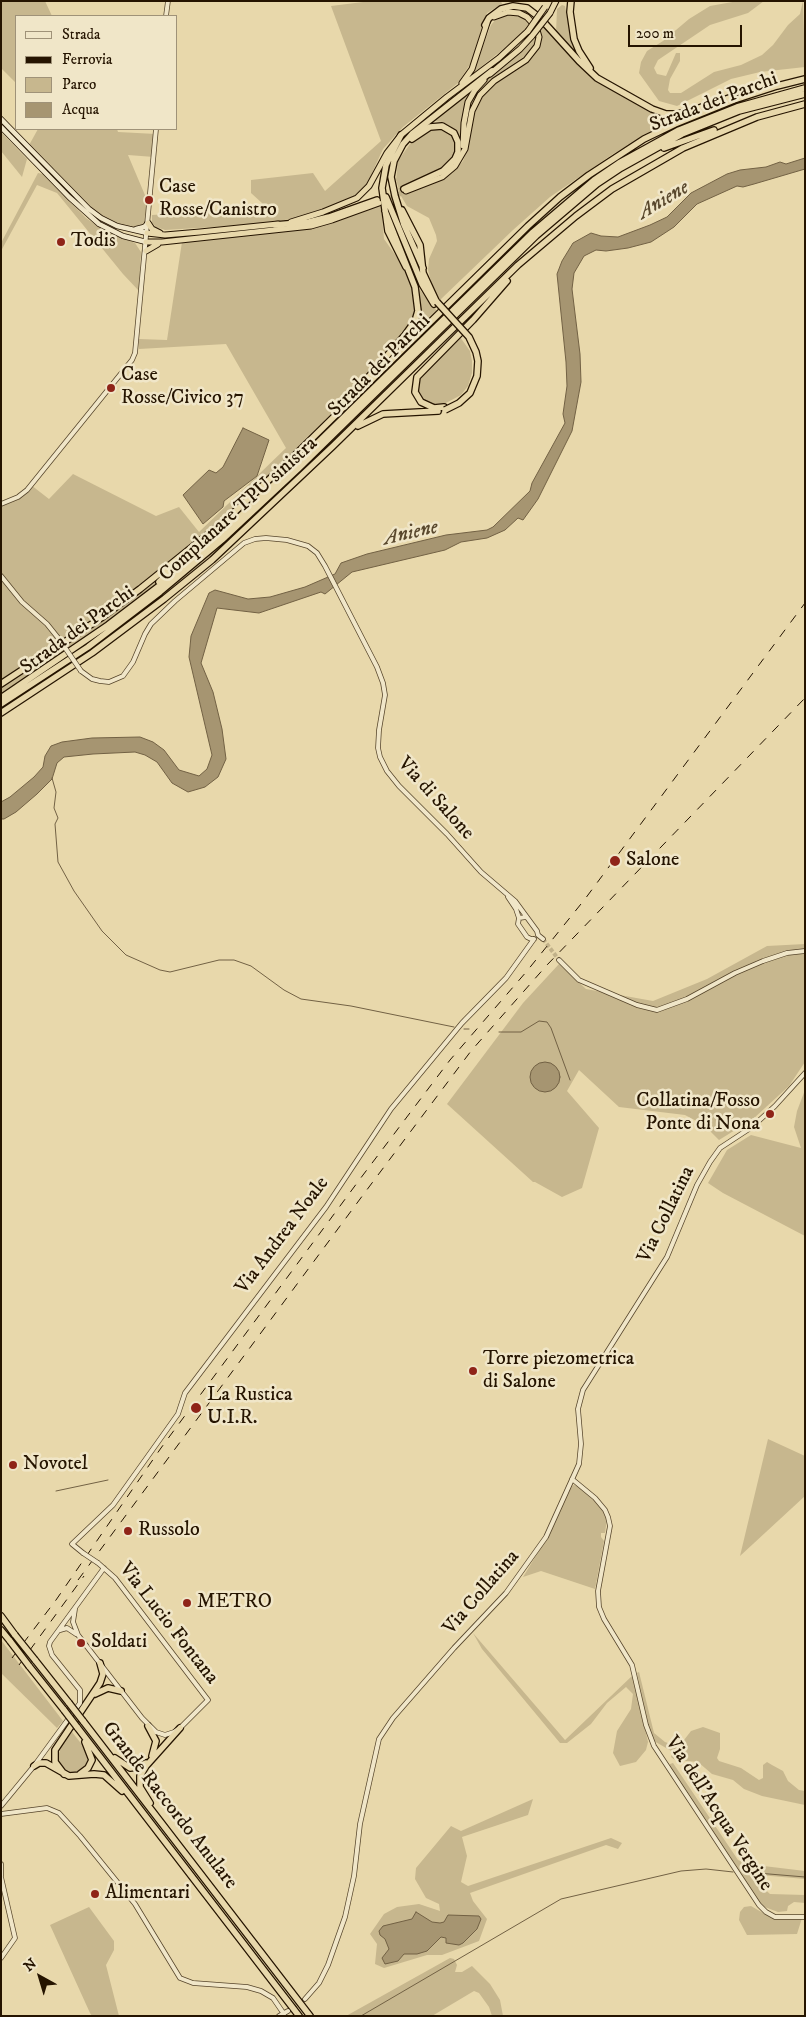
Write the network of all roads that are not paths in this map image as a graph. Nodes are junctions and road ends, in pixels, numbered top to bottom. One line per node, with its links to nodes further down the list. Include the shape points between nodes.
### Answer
1 (168, 1): 5 (street)
2 (549, 1): 7 (highway, bridge)
3 (556, 1): 7 (highway, bridge, via 550,13)
4 (571, 1): 9 (highway, via 574,39 582,58)
5 (166, 15)
6 (485, 25): 9 (highway, via 500,8 527,8); 14 (highway, via 472,69); 22 (highway, via 498,14 518,13 534,24 538,41 530,56 480,95 472,111)
7 (530, 33): 8 (highway, via 520,49); 14 (highway)
8 (492, 71): 21 (highway, via 424,123); 22 (highway, via 468,102)
9 (598, 78): 11 (highway, via 666,114 678,114)
10 (805, 79): 11 (highway)
11 (777, 86): 38 (highway, via 675,124 644,139 589,175 528,226)
12 (805, 88): 44 (highway, Strada dei Parchi, via 737,107 679,130 594,180 533,232 249,509)
13 (805, 94): 23 (highway, Strada dei Parchi, via 739,111 682,134)
14 (447, 97): 20 (highway)
15 (805, 104): 16 (highway, Complanare TPU sinistra)
16 (756, 117): 23 (highway, via 688,138); 35 (highway, Complanare TPU sinistra, via 700,140 646,168 590,205)
17 (1, 120): 29 (main road, via 89,209)
18 (1, 127): 32 (main road, via 92,218 107,229)
19 (156, 130): 27 (street)
20 (401, 135): 24 (highway, via 386,165); 28 (highway, via 366,190 357,198 324,212)
21 (399, 150): 25 (highway, via 424,130 437,125 454,133 459,147 455,159 443,171); 37 (highway, via 391,177 396,199 420,245 422,268)
22 (462, 156): 25 (highway, via 442,177)
23 (621, 168): 47 (highway, Strada dei Parchi, via 536,236 222,540 88,647)
24 (382, 188): 37 (highway, via 422,284); 38 (highway, via 385,210 413,280 419,305 415,320 405,336)
25 (405, 190)
26 (378, 201): 28 (highway, via 309,222); 34 (highway, via 311,226)
27 (148, 223): 29 (main road, via 142,228); 30 (street); 31 (highway)
28 (275, 225): 31 (highway)
29 (129, 230): 30 (main road)
30 (147, 233): 31 (highway); 33 (street)
31 (165, 235)
32 (136, 240): 33 (main road); 36 (main road)
33 (146, 242): 34 (highway); 36 (street)
34 (162, 242): 36 (highway)
35 (540, 246): 39 (highway, via 417,377 415,392 421,402); 40 (highway, Complanare TPU sinistra)
36 (146, 251): 41 (street, via 134,356 26,490)
37 (435, 303): 39 (highway, bridge, via 469,337 478,361 478,376 470,393 459,403)
38 (341, 409): 42 (highway)
39 (444, 409): 40 (highway, via 374,417)
40 (333, 446): 48 (highway, Complanare TPU sinistra, via 256,520 164,598 92,653)
41 (1, 504)
42 (227, 518): 44 (highway); 45 (highway, via 116,606)
43 (1, 576): 49 (street, Via di Salone, bridge, via 22,602 47,624 81,671 92,679 109,682 123,676 151,624 249,540 266,538 299,542 312,549 343,600 384,687 378,748 385,767 480,872)
44 (130, 608): 46 (highway, Strada dei Parchi, via 29,681)
45 (1, 684)
46 (1, 696)
47 (1, 704)
48 (1, 713)
49 (505, 893): 50 (street, Via di Salone); 51 (street, Via di Salone)
50 (519, 918): 51 (street); 52 (street, Via di Salone, via 518,924)
51 (528, 918): 53 (street, Via di Salone, via 537,930)
52 (527, 937): 53 (street, Via di Salone, via 530,940); 55 (street)
53 (536, 937): 54 (street, Via di Salone); 55 (street, Via Andrea Noale)
54 (543, 939)
55 (527, 950): 60 (street, Via Andrea Noale, via 506,978 462,1022 391,1109 326,1207 185,1392 178,1414 113,1505)
56 (805, 951): 57 (street, via 787,953 762,962 660,1010 637,1005 585,983)
57 (559, 960)
58 (805, 1073): 59 (street, Via Collatina, via 762,1118 720,1148 703,1174 667,1256 581,1396 578,1409 581,1452)
59 (572, 1479): 83 (street, Via dell'Acqua Vergine, via 595,1498 608,1517 610,1526 598,1591 599,1607 632,1666 654,1746 759,1905 776,1917); 85 (street, Via Collatina, via 546,1537 520,1576 393,1718 379,1739 360,1824 345,1917 328,1965 319,1983)
60 (72, 1544): 61 (street, Via Lucio Fontana, bridge)
61 (104, 1568): 62 (street); 71 (street, Via Lucio Fontana, via 208,1700)
62 (75, 1609): 65 (street); 66 (street, via 73,1622)
63 (1, 1616): 73 (highway, Grande Raccordo Anulare, bridge)
64 (1, 1630): 72 (highway, Grande Raccordo Anulare, bridge)
65 (58, 1631): 66 (street, via 67,1628); 74 (street, via 50,1642 49,1650 80,1690 81,1699)
66 (78, 1634): 67 (street)
67 (100, 1663): 68 (street); 69 (highway, via 103,1678)
68 (121, 1691): 69 (highway, via 106,1688); 70 (street)
69 (92, 1697): 75 (highway, via 55,1750 55,1762)
70 (148, 1726): 71 (street, via 164,1735); 73 (highway, via 155,1738 155,1750 146,1763 138,1767 126,1766)
71 (180, 1728): 80 (highway, via 146,1766 140,1779 143,1793)
72 (78, 1729): 76 (highway, via 92,1759 88,1768); 78 (highway, Grande Raccordo Anulare)
73 (99, 1742): 80 (highway, Grande Raccordo Anulare)
74 (34, 1766): 75 (highway, via 46,1763); 77 (street)
75 (64, 1774): 76 (highway)
76 (78, 1775): 78 (highway, via 106,1775)
77 (1, 1806)
78 (142, 1813): 88 (highway, Grande Raccordo Anulare)
79 (1, 1814): 87 (street, via 46,1808 59,1813 135,1904 180,1978 193,1984 247,1987 261,1991 273,1998)
80 (164, 1826): 89 (highway, Grande Raccordo Anulare)
81 (1, 1864): 82 (street)
82 (1, 1876): 84 (street, via 16,1938)
83 (805, 1917)
84 (1, 1958)
85 (305, 1998)
86 (288, 2011): 87 (street)
87 (281, 2015)
88 (299, 2016)
89 (310, 2016)

